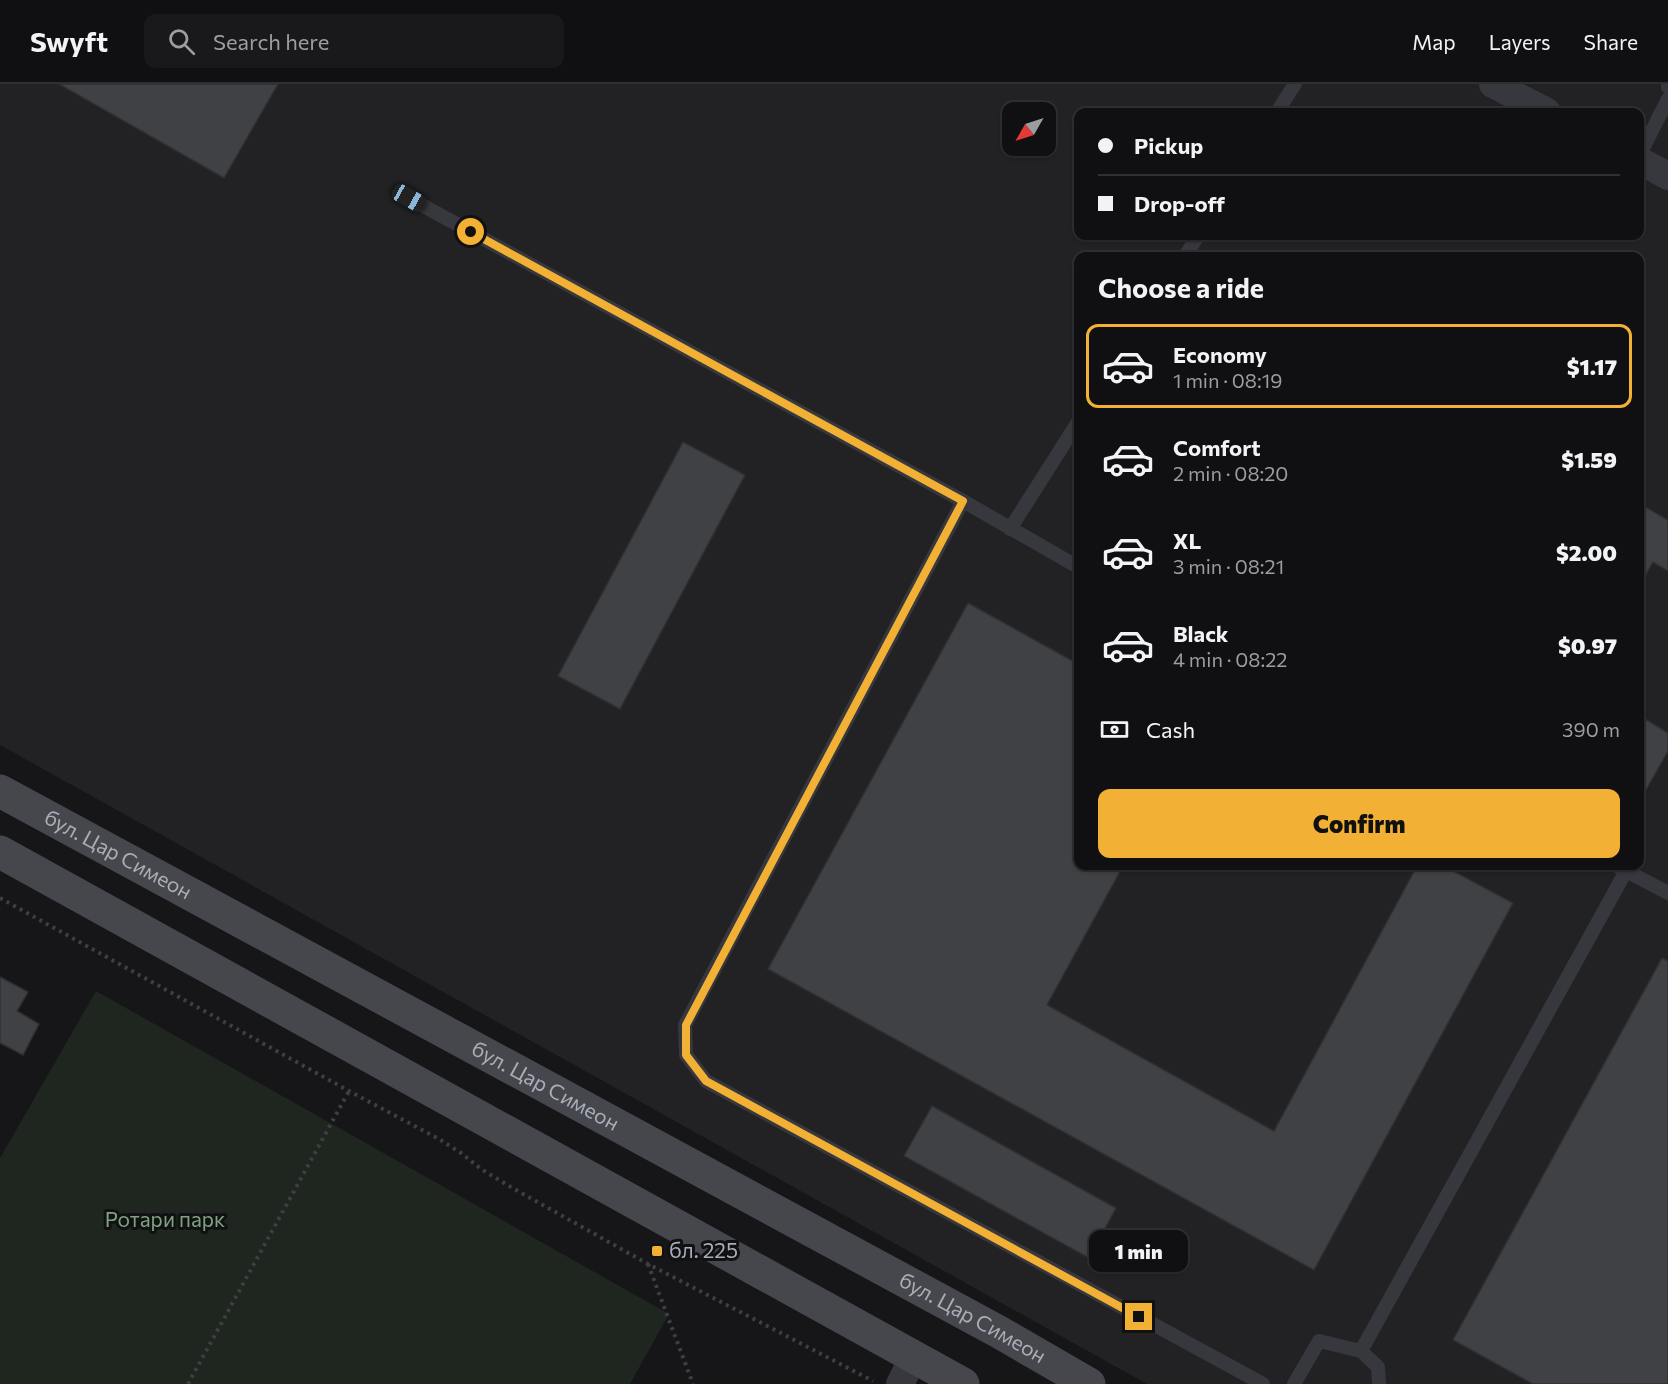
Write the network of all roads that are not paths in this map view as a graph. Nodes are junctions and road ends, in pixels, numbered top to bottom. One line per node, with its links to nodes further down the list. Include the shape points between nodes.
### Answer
1 (1295, 84): 4 (lane)
2 (1493, 84): 5 (street)
3 (1668, 99): 6 (lane)
4 (1280, 108)
5 (1539, 108)
6 (1644, 146)
7 (1644, 163): 8 (street)
8 (1668, 176)
9 (409, 198): 11 (lane)
10 (1074, 428): 12 (lane)
11 (963, 501): 12 (lane); 23 (lane, via 686,1025 686,1055 706,1081)
12 (1010, 528): 13 (lane)
13 (1074, 565)
14 (0, 791): 22 (main road, бул. Цар Симеон)
15 (0, 852): 20 (main road)
16 (1621, 870): 19 (lane)
17 (1626, 870): 18 (lane)
18 (1668, 893)
19 (1361, 1351): 24 (lane, via 1319,1341); 25 (lane, via 1378,1367)
20 (907, 1370): 21 (main road)
21 (963, 1384)
22 (1089, 1384)
23 (1263, 1384)
24 (1294, 1384)
25 (1379, 1384)

